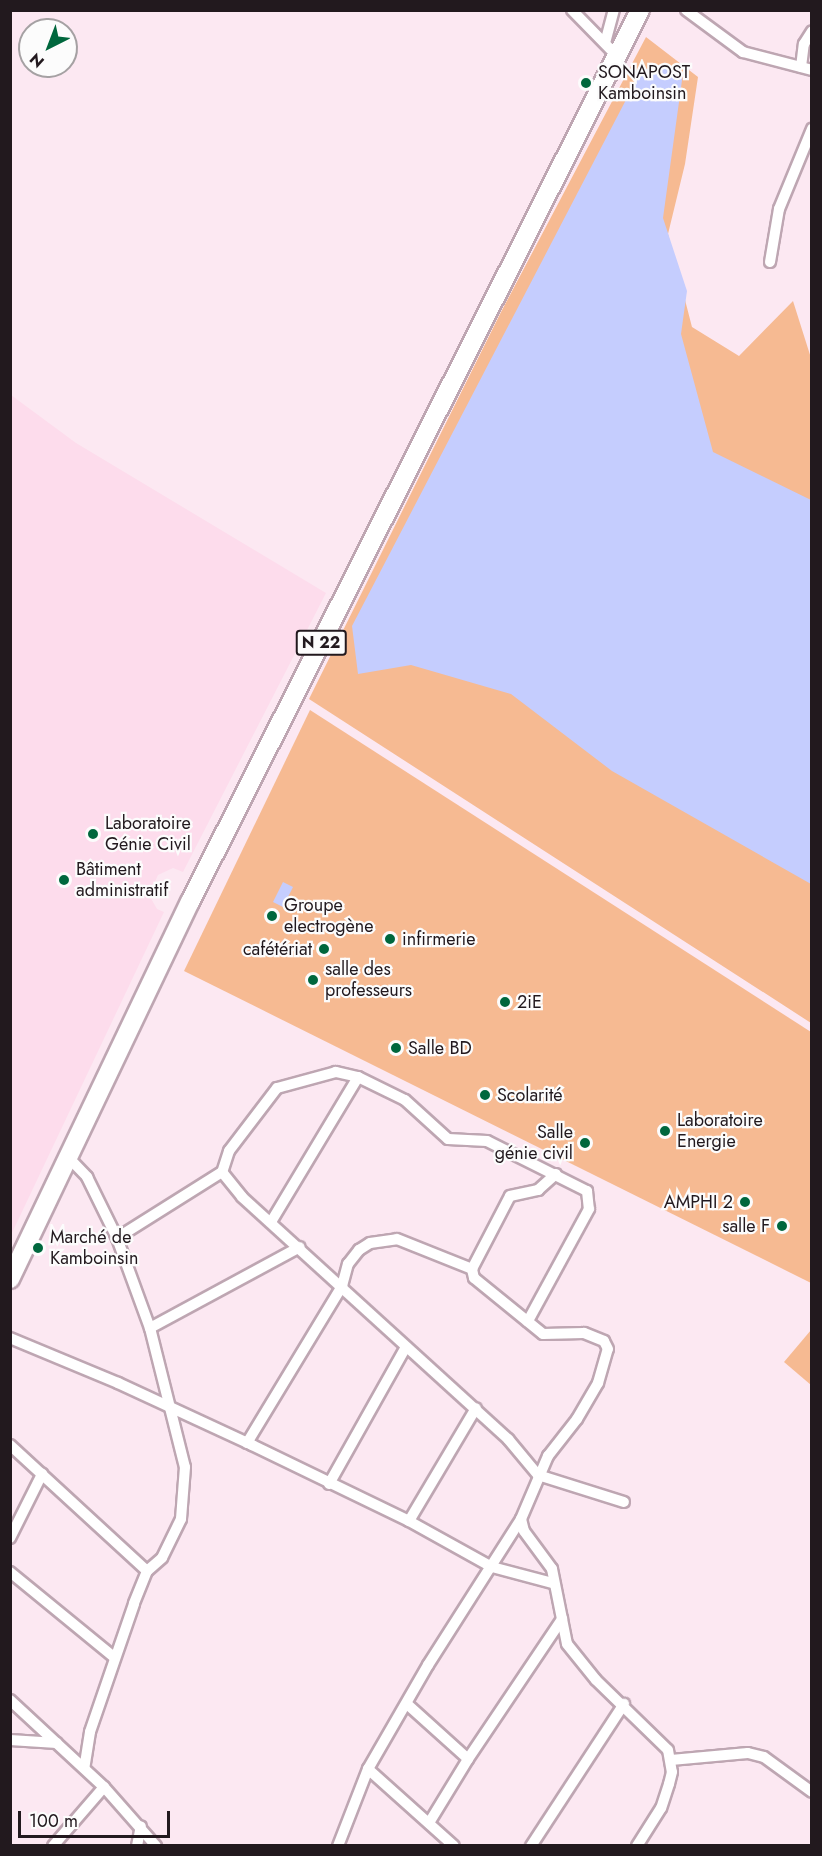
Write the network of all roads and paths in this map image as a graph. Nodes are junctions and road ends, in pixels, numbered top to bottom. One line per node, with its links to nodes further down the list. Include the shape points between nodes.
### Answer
1 (572, 10): 6 (street)
2 (614, 10): 6 (street)
3 (640, 10): 6 (main road, N 22)
4 (686, 10): 7 (street, via 743,52)
5 (812, 31): 7 (street, via 804,44)
6 (611, 50): 11 (main road, N 22)
7 (806, 68)
8 (812, 129): 9 (street, via 779,209)
9 (770, 262)
10 (358, 1077): 12 (street, via 336,1072 277,1088 229,1151); 13 (street, via 405,1100 448,1139 487,1141); 14 (street)
11 (68, 1157): 15 (street, via 87,1177); 18 (main road, N 22)
12 (222, 1172): 14 (street, via 242,1197); 15 (street)
13 (556, 1174): 17 (street, via 538,1190 510,1196); 20 (street, via 586,1191 589,1209)
14 (271, 1222): 16 (street)
15 (117, 1238): 21 (street)
16 (300, 1247): 19 (street); 21 (street)
17 (472, 1269): 19 (street, via 411,1243 381,1240 358,1250 345,1271); 20 (street, via 474,1278)
18 (10, 1279)
19 (342, 1286): 23 (street); 26 (street)
20 (528, 1321): 29 (street, via 547,1336 584,1333 604,1341 608,1349 592,1396)
21 (150, 1328): 25 (street)
22 (10, 1338): 25 (street)
23 (406, 1347): 24 (street); 30 (street)
24 (476, 1408): 29 (street); 33 (street)
25 (172, 1409): 26 (street); 36 (street, via 185,1467 181,1519 162,1558)
26 (247, 1443): 30 (street)
27 (10, 1445): 28 (street)
28 (42, 1474): 34 (street); 36 (street)
29 (538, 1475): 31 (street); 32 (street)
30 (329, 1484): 33 (street)
31 (624, 1502)
32 (521, 1519): 35 (street); 38 (street, via 524,1530 548,1561)
33 (409, 1521): 35 (street)
34 (10, 1538)
35 (492, 1567): 38 (street); 42 (street)
36 (147, 1571): 40 (street)
37 (10, 1572): 40 (street)
38 (552, 1583): 39 (street)
39 (562, 1618): 43 (street, via 567,1644); 46 (street)
40 (114, 1657): 48 (street, via 90,1732)
41 (10, 1700): 45 (street)
42 (407, 1704): 46 (street); 49 (street)
43 (624, 1704): 47 (street, via 661,1738); 59 (street)
44 (10, 1740): 45 (street)
45 (57, 1743): 48 (street)
46 (468, 1759): 52 (street)
47 (671, 1760): 51 (street, via 748,1753 764,1757); 60 (street, via 672,1772 661,1808)
48 (84, 1768): 50 (street)
49 (368, 1769): 52 (street); 57 (street)
50 (104, 1787): 53 (street); 54 (street)
51 (812, 1792)
52 (429, 1823): 58 (street)
53 (141, 1826): 55 (street); 56 (street)
54 (53, 1845)
55 (137, 1845)
56 (156, 1845)
57 (338, 1845)
58 (454, 1845)
59 (531, 1845)
60 (637, 1845)

